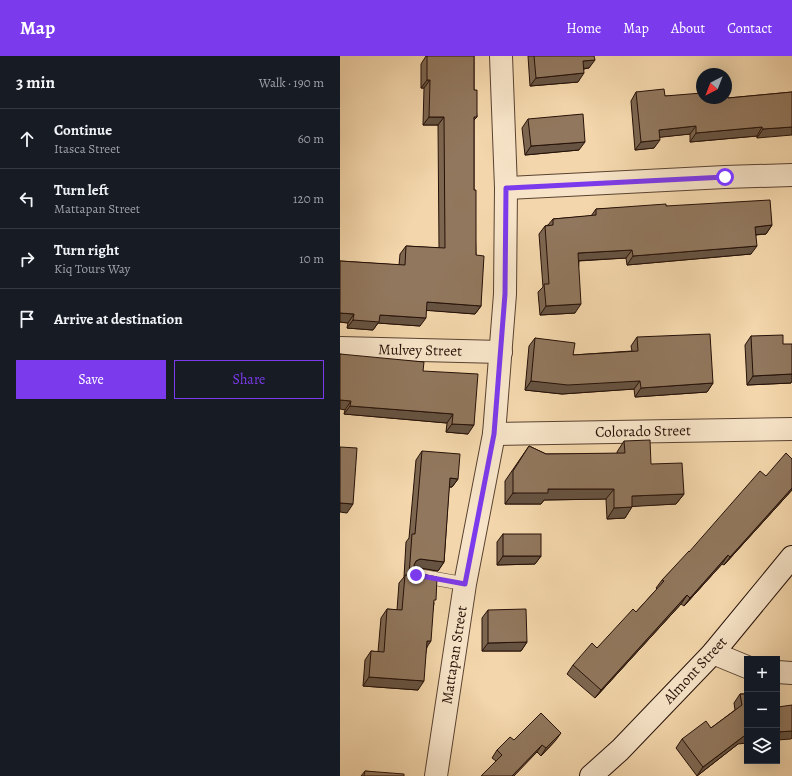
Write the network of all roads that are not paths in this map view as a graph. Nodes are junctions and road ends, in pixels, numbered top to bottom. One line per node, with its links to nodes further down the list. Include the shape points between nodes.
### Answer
1 (501, 56): 3 (street, Mattapan Street)
2 (792, 175): 3 (street)
3 (506, 188): 5 (street, Mattapan Street, via 505,294)
4 (340, 348): 5 (street, Mulvey Street)
5 (501, 352): 7 (street, Mattapan Street)
6 (792, 429): 7 (street, Colorado Street)
7 (494, 434): 10 (street, Mattapan Street)
8 (792, 557): 11 (street, Almont Street)
9 (416, 575): 10 (lane)
10 (465, 584): 15 (street, Mattapan Street)
11 (713, 653): 12 (street); 16 (street, Almont Street, via 620,750)
12 (744, 666)
13 (780, 672): 14 (street)
14 (792, 673)
15 (436, 776)
16 (591, 776)

